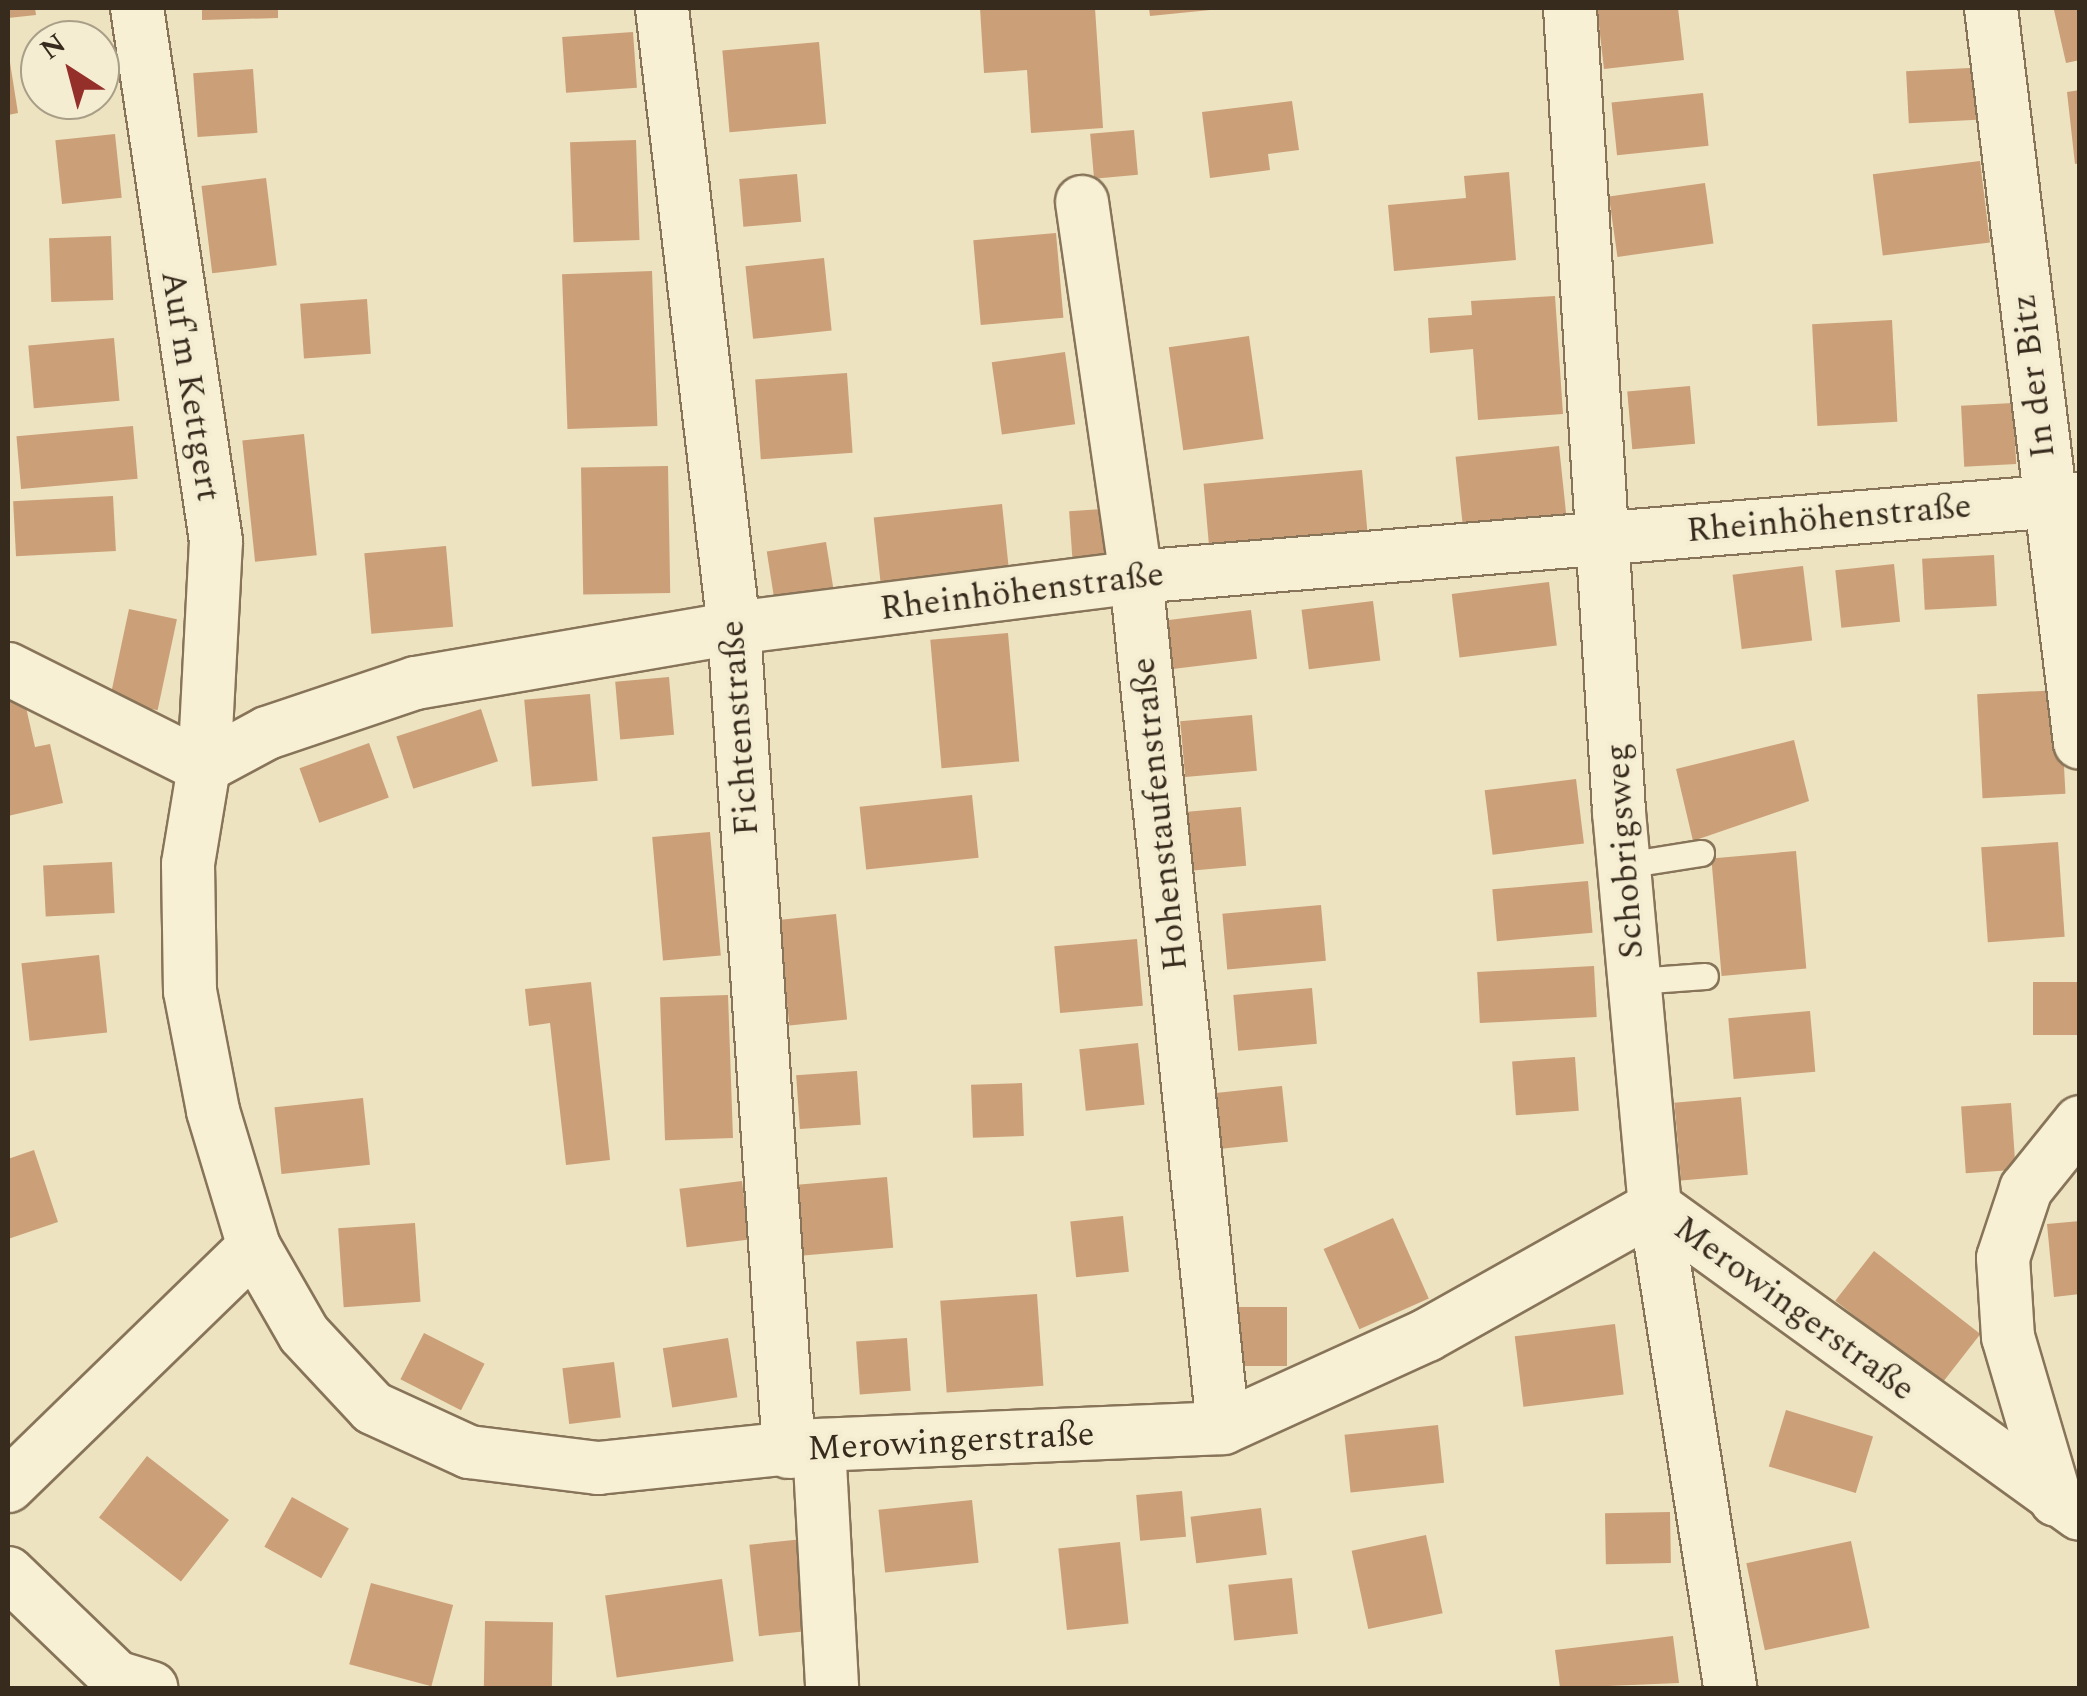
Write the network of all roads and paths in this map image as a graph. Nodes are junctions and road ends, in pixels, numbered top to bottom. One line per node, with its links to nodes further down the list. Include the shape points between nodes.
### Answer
1 (136, 8): 12 (street, Auf'm Kettgert, via 216,541)
2 (662, 8): 9 (street, Fichtenstraße)
3 (1570, 8): 7 (street, Schobrigsweg)
4 (1991, 8): 6 (street, In der Bitz)
5 (1082, 202): 8 (street, Hohenstaufenstraße)
6 (2064, 500): 7 (street, Rheinhöhenstraße); 11 (street, In der Bitz)
7 (1607, 537): 8 (street, Rheinhöhenstraße); 14 (street, Schobrigsweg)
8 (1136, 576): 9 (street, Rheinhöhenstraße); 20 (street, Hohenstaufenstraße)
9 (734, 628): 12 (street, Rheinhöhenstraße, via 416,683 266,733); 21 (street, Fichtenstraße)
10 (8, 669): 12 (street)
11 (2080, 743)
12 (204, 767): 19 (street, Merowingerstraße, via 188,864 190,991 213,1111)
13 (1701, 853): 14 (lane)
14 (1625, 864): 16 (street, Schobrigsweg)
15 (1705, 976): 16 (lane)
16 (1636, 981): 18 (street, Schobrigsweg)
17 (2080, 1122): 23 (street, via 2026,1189 2003,1258 2012,1355)
18 (1655, 1208): 20 (street, Merowingerstraße, via 1427,1335); 23 (street, Merowingerstraße); 27 (street, Schobrigsweg)
19 (254, 1248): 21 (street, Merowingerstraße, via 304,1334 373,1408 470,1452 598,1468); 22 (street)
20 (1223, 1428): 21 (street, Merowingerstraße)
21 (804, 1449): 26 (street, Fichtenstraße)
22 (8, 1486)
23 (2068, 1507)
24 (8, 1573): 25 (street, via 116,1677)
25 (152, 1688)
26 (832, 1688)
27 (1730, 1688)

